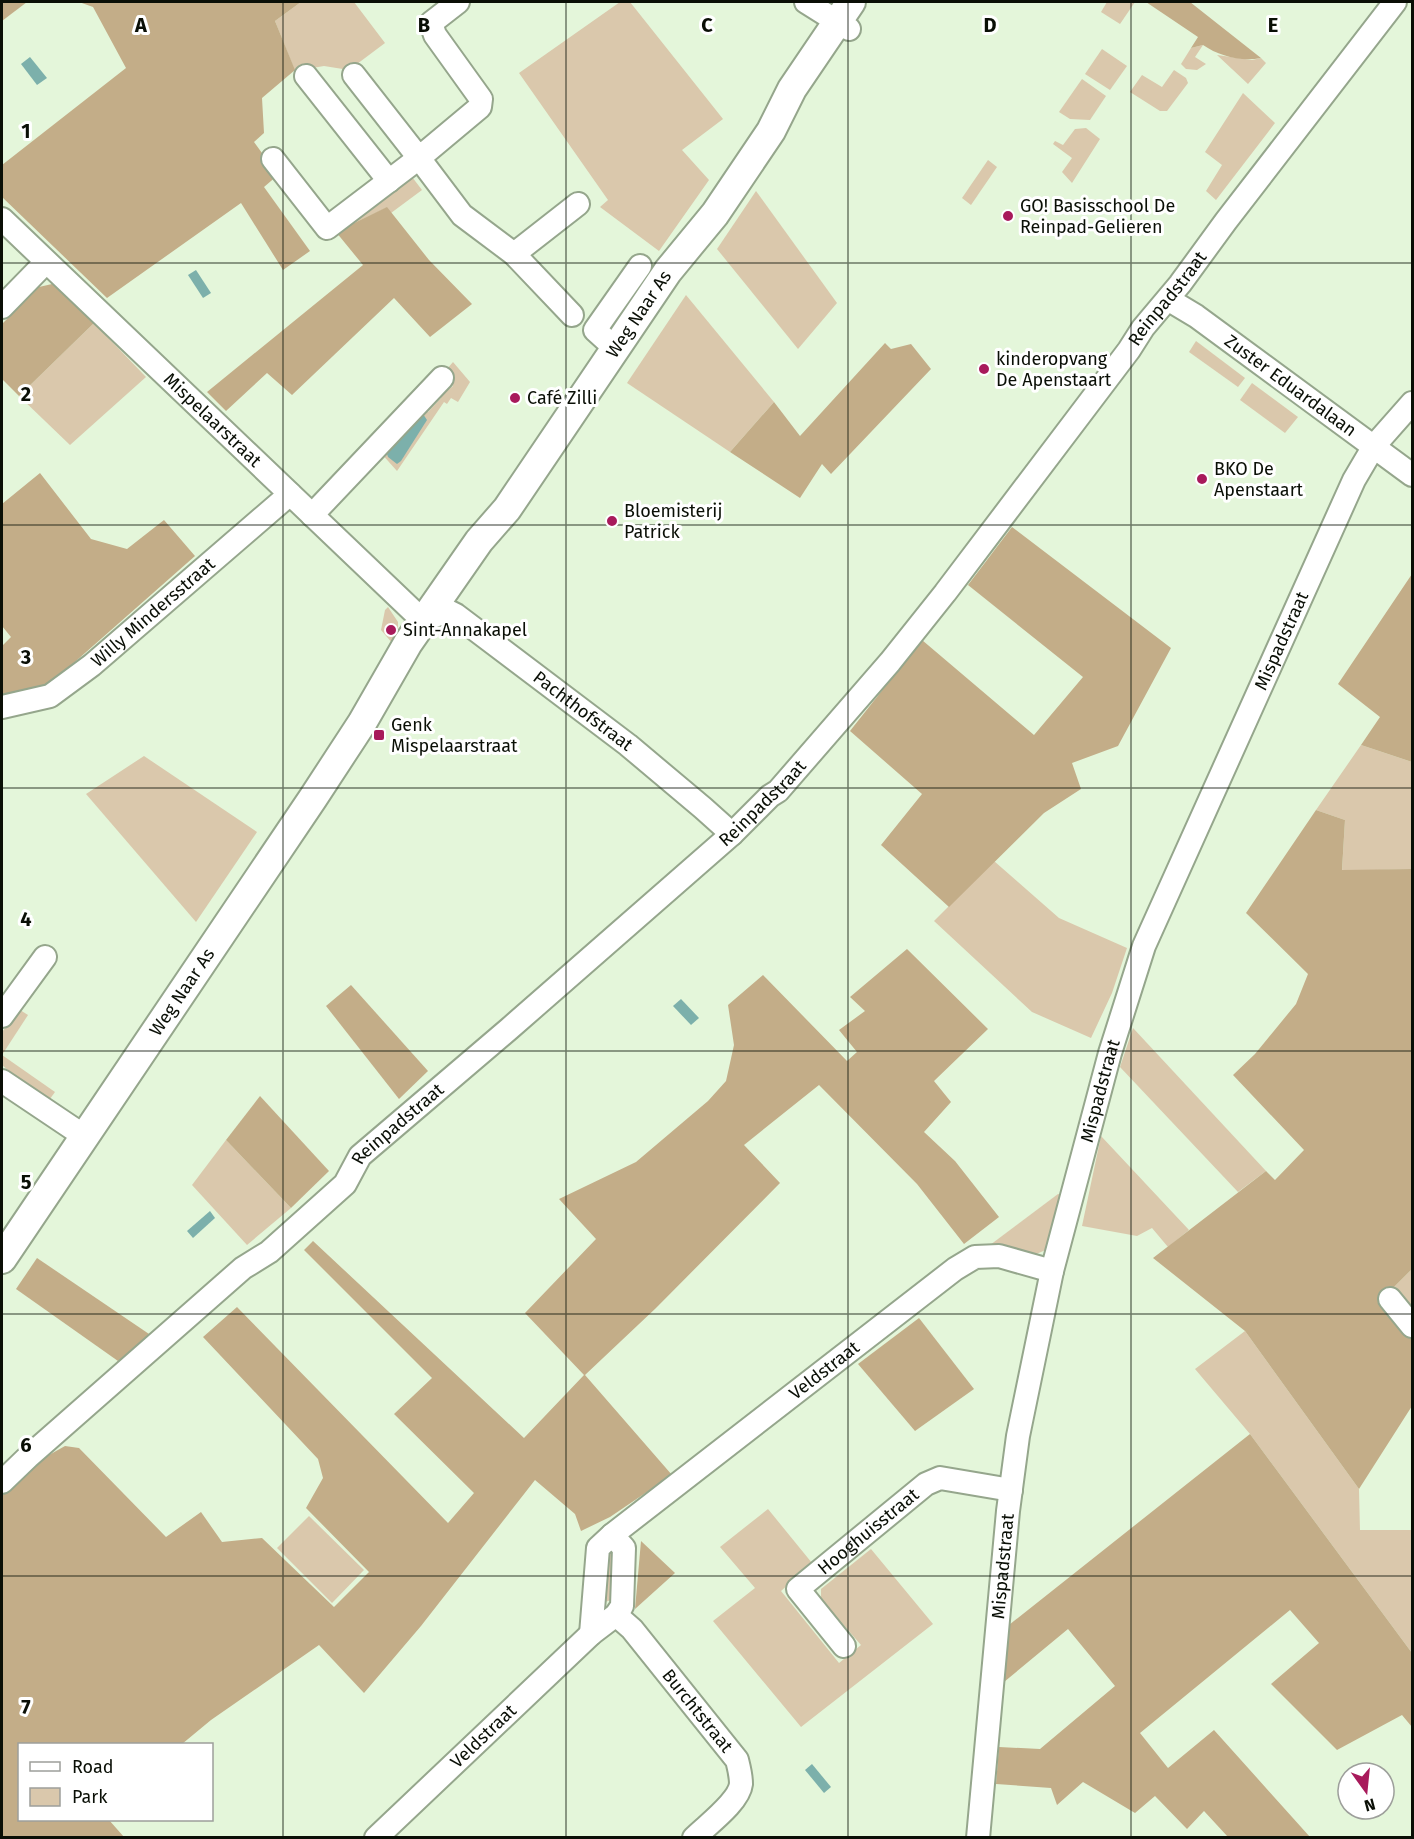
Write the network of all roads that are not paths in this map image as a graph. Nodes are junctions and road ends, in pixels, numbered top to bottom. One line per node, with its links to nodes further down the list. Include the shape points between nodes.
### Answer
1 (458, 2): 8 (street, via 431,23 435,36 481,99 480,107)
2 (806, 2): 5 (street)
3 (868, 2): 5 (main road, Weg Naar As)
4 (1395, 2): 16 (street, Reinpadstraat)
5 (846, 18): 19 (main road, Weg Naar As, via 804,97 775,125)
6 (354, 75): 8 (street)
7 (306, 76): 10 (street)
8 (419, 158): 10 (street); 13 (street, via 462,215)
9 (273, 159): 10 (street, via 327,228)
10 (389, 181)
11 (578, 204): 13 (street)
12 (2, 219): 14 (street, Mispelaarstraat)
13 (514, 254): 18 (street)
14 (46, 262): 17 (street); 24 (street, Mispelaarstraat)
15 (640, 266): 19 (street, via 595,330)
16 (1170, 297): 22 (street, Zuster Eduardalaan); 28 (street, Reinpadstraat, via 890,662 778,791)
17 (2, 307)
18 (572, 315)
19 (616, 349): 26 (main road, Weg Naar As, via 507,509 479,541)
20 (442, 378): 25 (street)
21 (1413, 403): 22 (street, Mispadstraat)
22 (1374, 446): 23 (street, Zuster Eduardalaan); 34 (street, Mispadstraat, via 1354,480 1144,946 1110,1053)
23 (1413, 475)
24 (290, 494): 25 (street, Mispelaarstraat); 27 (street, Willy Mindersstraat, via 92,665 50,696)
25 (312, 514): 26 (street, Mispelaarstraat)
26 (436, 615): 28 (street, Pachthofstraat, via 628,745); 32 (main road, Weg Naar As, via 410,668 362,723)
27 (2, 707)
28 (732, 834): 37 (street, Reinpadstraat, via 360,1156 345,1184 268,1252 234,1275)
29 (45, 957): 30 (street)
30 (2, 1016)
31 (2, 1081): 32 (street)
32 (84, 1136): 33 (main road, Weg Naar As)
33 (2, 1259)
34 (1052, 1271): 38 (street, Mispadstraat, via 1018,1436); 39 (street, Veldstraat, via 999,1256 975,1257)
35 (1390, 1299): 36 (street)
36 (1413, 1326)
37 (2, 1482)
38 (1011, 1490): 42 (street, Hooghuisstraat, via 940,1478 926,1484 798,1589); 45 (street, Mispadstraat)
39 (612, 1535): 40 (street, via 624,1548 622,1606); 41 (street, Veldstraat, via 598,1548)
40 (616, 1615): 41 (street, Veldstraat); 44 (street, Burchtstraat, via 632,1629 737,1760 741,1786 731,1802)
41 (591, 1634): 43 (street, Veldstraat)
42 (843, 1646)
43 (376, 1838)
44 (694, 1838)
45 (978, 1838)

